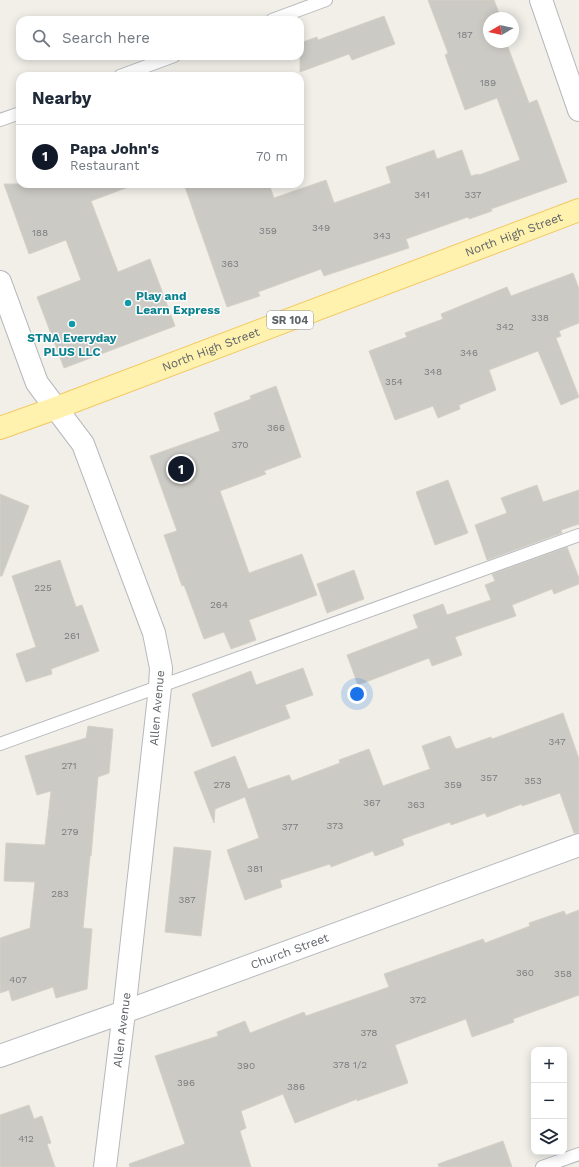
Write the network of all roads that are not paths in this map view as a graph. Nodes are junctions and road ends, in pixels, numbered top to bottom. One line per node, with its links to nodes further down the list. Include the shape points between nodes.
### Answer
1 (326, 0): 3 (lane)
2 (541, 0): 6 (street)
3 (283, 16)
4 (163, 60): 5 (lane)
5 (131, 72)
6 (579, 110)
7 (16, 114): 8 (lane)
8 (0, 120)
9 (579, 210): 11 (main road, North High Street / SR 104)
10 (0, 282): 11 (street, Allen Avenue, via 37,383)
11 (56, 408): 12 (main road, North High Street / SR 104); 14 (street, Allen Avenue, via 83,444 154,633 161,668)
12 (0, 428)
13 (579, 535): 14 (lane)
14 (160, 686): 15 (lane); 17 (street, Allen Avenue)
15 (0, 744)
16 (579, 845): 17 (street, Church Street)
17 (124, 1012): 18 (street, Church Street); 20 (street, Allen Avenue)
18 (0, 1056)
19 (579, 1154): 21 (lane)
20 (105, 1167)
21 (542, 1167)

